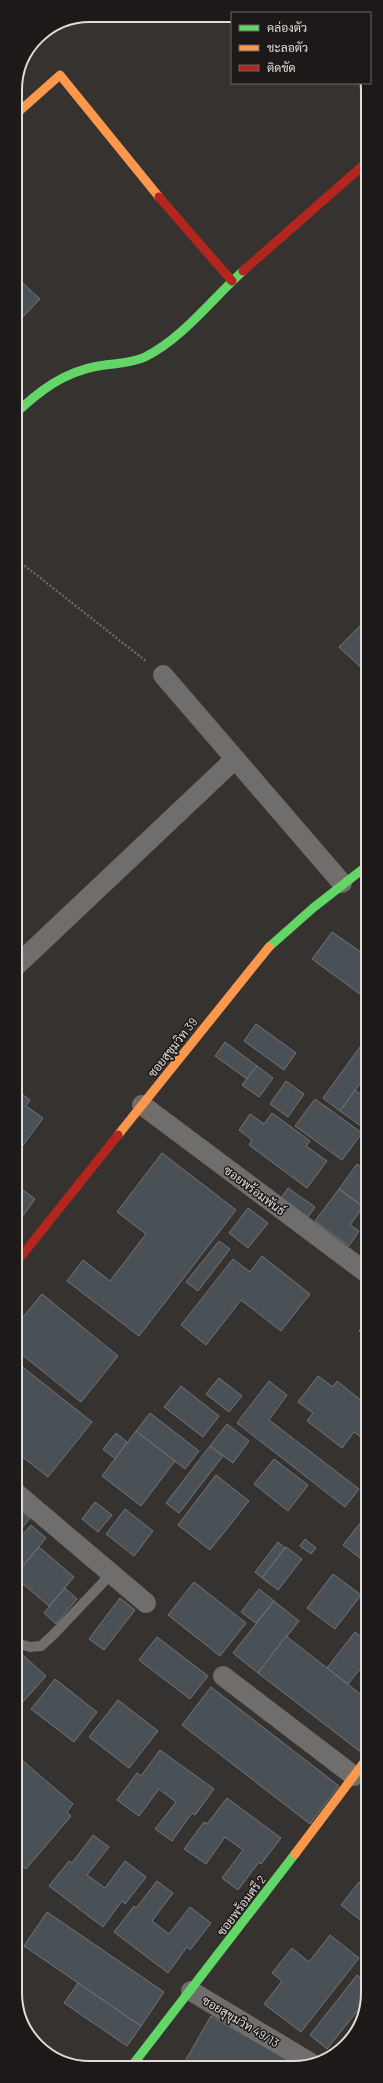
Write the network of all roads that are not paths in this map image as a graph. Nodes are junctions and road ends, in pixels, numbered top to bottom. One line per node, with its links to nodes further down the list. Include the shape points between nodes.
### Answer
1 (22, 109): 3 (street, via 60,75 182,225)
2 (361, 167): 3 (street)
3 (232, 281): 4 (street, via 172,339 149,354 132,363 97,367 62,377 36,393)
4 (22, 407)
5 (163, 675): 6 (street)
6 (235, 759): 8 (street); 9 (street)
7 (361, 870): 8 (street, ซอยสุขุมวิท 39)
8 (342, 883): 10 (street, ซอยสุขุมวิท 39, via 287,929 262,954)
9 (22, 960)
10 (142, 1106): 11 (street, ซอยสุขุมวิท 39); 12 (street, ซอยพร้อมพันธ์)
11 (22, 1255)
12 (361, 1269)
13 (22, 1497): 14 (street)
14 (112, 1573): 15 (street); 16 (lane, via 40,1646)
15 (146, 1602)
16 (23, 1645)
17 (223, 1676): 19 (street)
18 (361, 1766): 19 (street, ซอยพร้อมศรี 2)
19 (354, 1776): 20 (street, ซอยพร้อมศรี 2)
20 (191, 1991): 21 (street, ซอยสุขุมวิท 49/13); 22 (street, ซอยพร้อมศรี 2)
21 (306, 2059)
22 (136, 2061)

